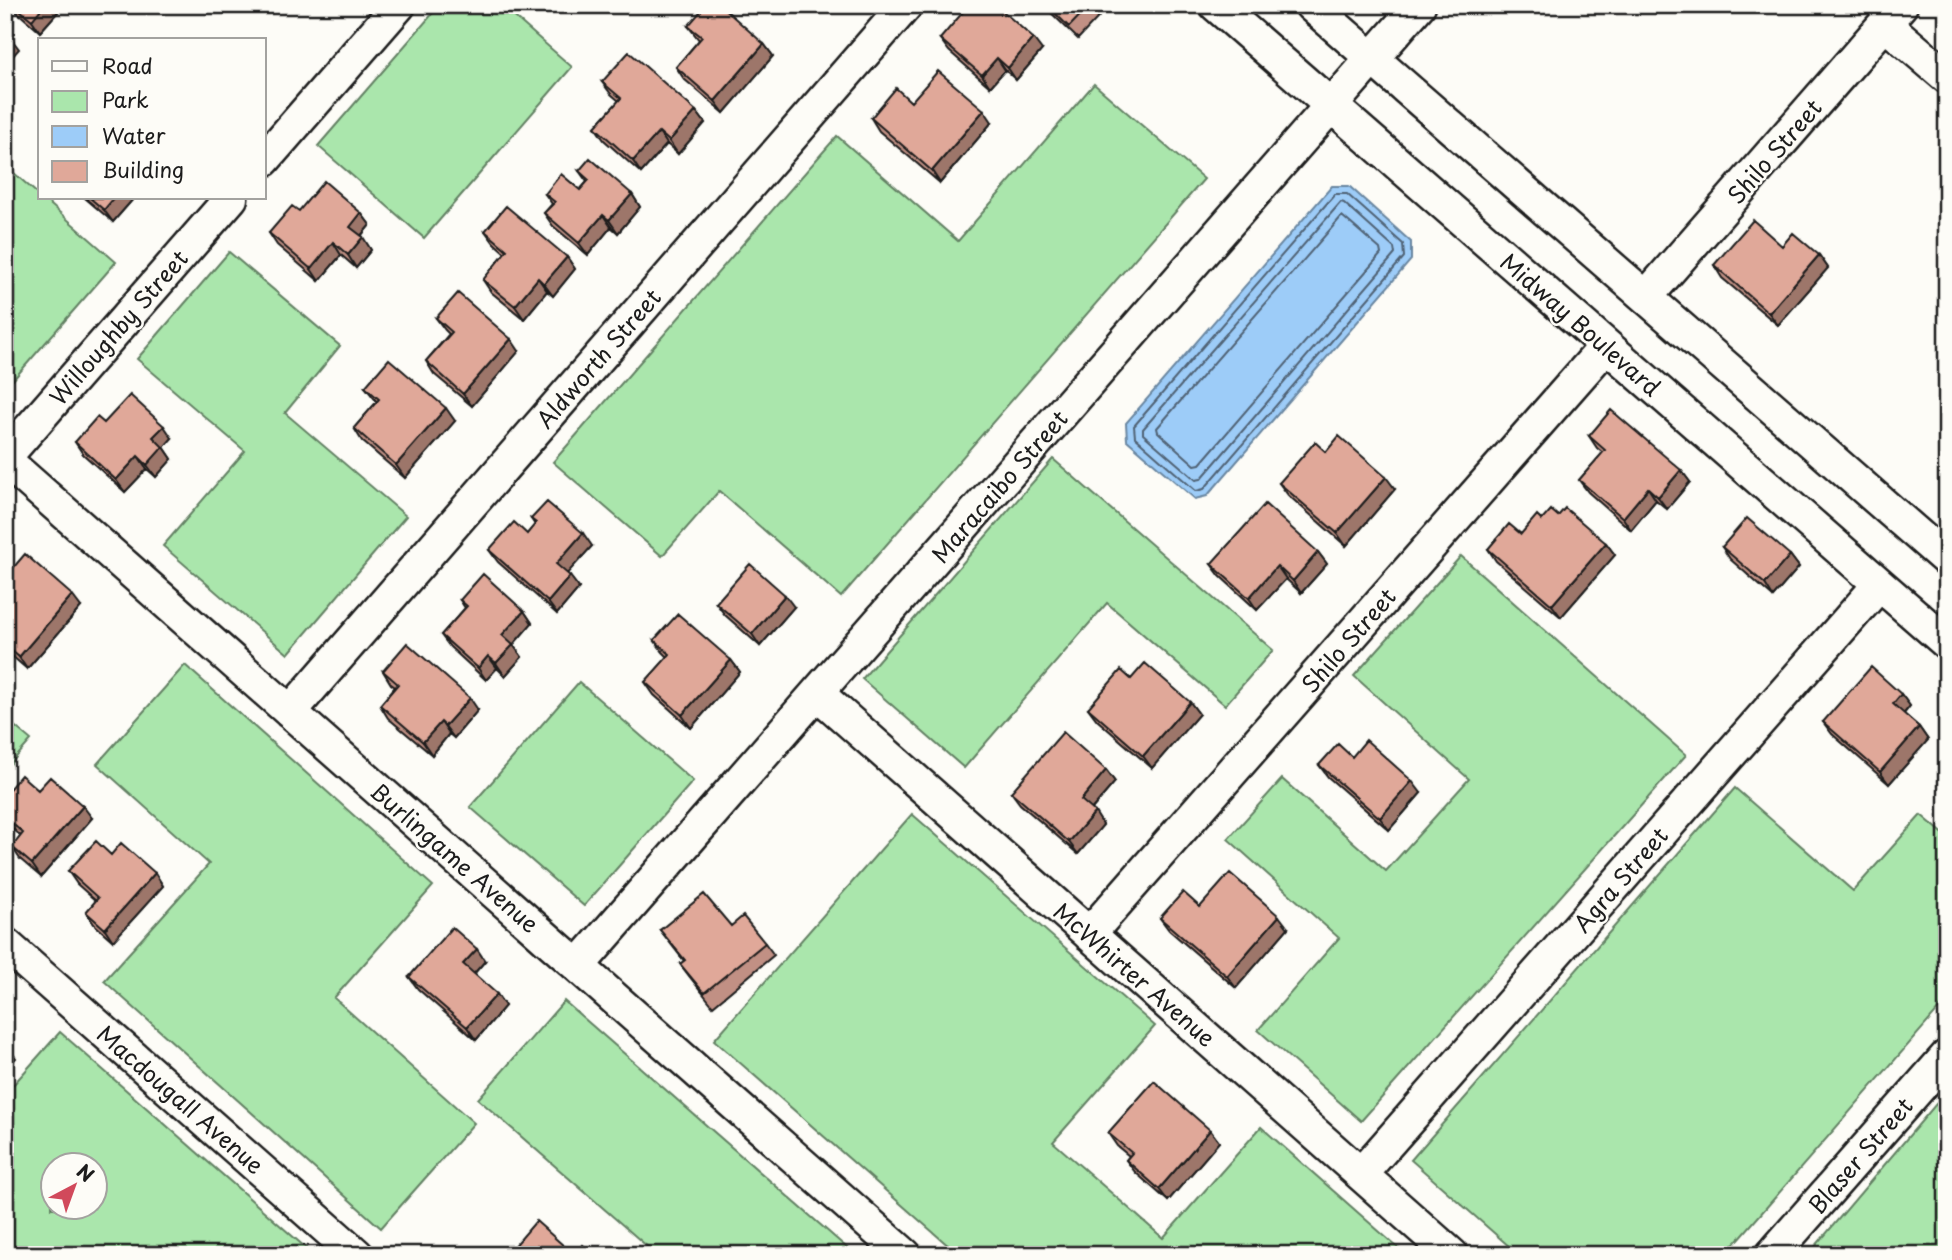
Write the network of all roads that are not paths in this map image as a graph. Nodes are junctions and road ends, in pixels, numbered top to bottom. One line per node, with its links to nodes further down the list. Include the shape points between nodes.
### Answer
1 (399, 5): 10 (street)
2 (905, 5): 19 (street, Aldworth Street)
3 (1216, 5): 9 (street, Midway Boulevard)
4 (1311, 5): 7 (street)
5 (1419, 5): 7 (street, Maracaibo Street)
6 (1893, 14): 8 (street); 12 (street, Shilo Street)
7 (1372, 59): 9 (street, Maracaibo Street); 12 (street)
8 (1947, 77)
9 (1332, 106): 13 (street, Midway Boulevard); 18 (street, Maracaibo Street)
10 (266, 158)
11 (229, 200): 14 (street, Willoughby Street)
12 (1646, 297): 15 (street)
13 (1606, 346): 16 (street, Midway Boulevard); 20 (street, Shilo Street)
14 (5, 459): 19 (street, Burlingame Avenue)
15 (1947, 560)
16 (1879, 584): 17 (street, Midway Boulevard); 24 (street, Agra Street)
17 (1947, 643)
18 (817, 693): 20 (street, McWhirter Avenue); 22 (street, Maracaibo Street)
19 (290, 712): 22 (street, Burlingame Avenue)
20 (1089, 934): 24 (street, McWhirter Avenue)
21 (5, 944): 25 (street, Macdougall Avenue)
22 (579, 966): 26 (street, Burlingame Avenue)
23 (1947, 1056): 28 (street, Blaser Street)
24 (1361, 1174): 27 (street, McWhirter Avenue)
25 (357, 1255)
26 (905, 1255)
27 (1452, 1255)
28 (1773, 1255)

